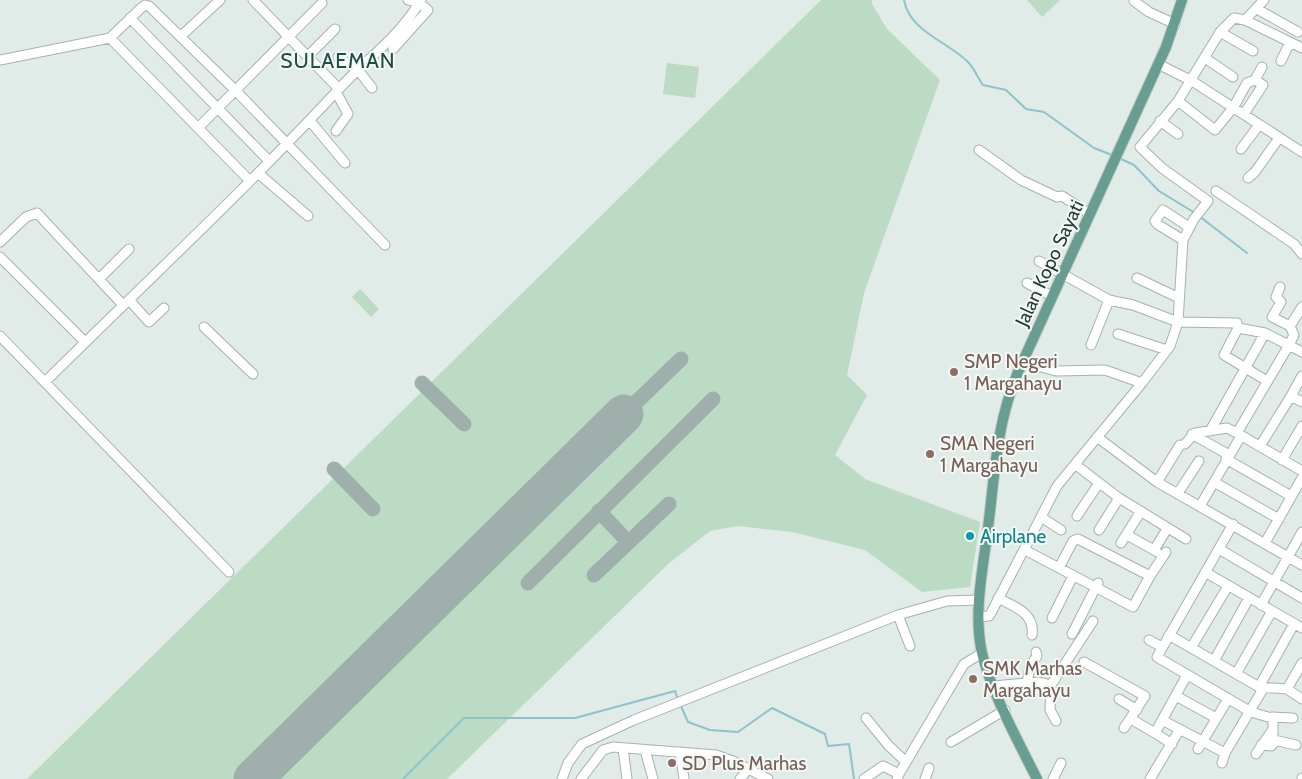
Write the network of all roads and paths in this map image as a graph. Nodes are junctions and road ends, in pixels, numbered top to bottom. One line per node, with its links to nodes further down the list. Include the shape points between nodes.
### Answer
1 (220, 0): 17 (street)
2 (253, 0): 16 (street)
3 (408, 0): 7 (street)
4 (1264, 0): 9 (street)
5 (1134, 1): 12 (street, via 1148,12)
6 (1180, 1): 12 (main road, Jalan Kopo Sayati)
7 (420, 2): 21 (street, via 428,10); 30 (street, via 405,25)
8 (322, 3): 16 (street)
9 (1257, 9): 11 (street); 15 (street)
10 (130, 18): 17 (street, via 145,5 149,6); 18 (street); 39 (street)
11 (1245, 20): 14 (street, via 1234,18); 19 (street)
12 (1175, 24): 28 (main road, Jalan Kopo Sayati)
13 (335, 29): 23 (street)
14 (1220, 32): 22 (street); 25 (street)
15 (1298, 32)
16 (290, 35): 23 (street); 36 (street)
17 (181, 36): 36 (street)
18 (110, 38): 26 (street); 44 (street)
19 (1290, 42): 20 (street); 27 (street)
20 (1302, 48)
21 (393, 49)
22 (1253, 51)
23 (308, 56): 35 (street)
24 (338, 57): 30 (street)
25 (1205, 58): 31 (street); 33 (street)
26 (0, 60)
27 (1281, 61)
28 (1158, 64): 33 (street); 58 (main road, Jalan Kopo Sayati)
29 (1262, 68): 32 (street)
30 (359, 71): 34 (street); 35 (street)
31 (1233, 77)
32 (1256, 80): 38 (street, via 1246,84); 40 (street, via 1262,85)
33 (1192, 81): 37 (street); 38 (street)
34 (372, 88)
35 (337, 90): 41 (street); 45 (street, via 348,114)
36 (236, 91): 39 (street); 48 (street)
37 (1178, 101): 38 (street, via 1215,130); 42 (street)
38 (1233, 108): 40 (street)
39 (216, 109): 44 (street); 52 (street)
40 (1244, 114): 43 (street)
41 (310, 121): 48 (street); 53 (street)
42 (1160, 121): 46 (street); 60 (street, via 1140,148 1162,168 1208,200)
43 (1259, 125): 47 (street); 49 (street)
44 (198, 128): 56 (street)
45 (336, 130)
46 (1178, 134)
47 (1279, 138): 51 (street); 55 (street)
48 (287, 143): 52 (street); 63 (street)
49 (1241, 149)
50 (979, 150): 58 (street, via 1021,180 1061,196)
51 (1302, 152)
52 (269, 161): 54 (street)
53 (345, 163)
54 (258, 173): 56 (street); 59 (street)
55 (1248, 178)
56 (250, 181): 76 (street, via 175,258)
57 (1216, 191): 65 (street, via 1294,244)
58 (1090, 214): 68 (main road, Jalan Kopo Sayati)
59 (308, 216)
60 (1190, 227): 61 (street); 61 (street, via 1163,210 1156,221)
61 (1183, 240): 74 (street)
62 (0, 242): 70 (street, via 26,218 37,213)
63 (386, 245)
64 (128, 249): 70 (street)
65 (1302, 254)
66 (0, 257): 86 (street)
67 (1039, 261): 68 (street)
68 (1063, 274): 73 (main road, Jalan Kopo Sayati); 75 (street)
69 (1137, 278): 74 (street)
70 (100, 279): 76 (street)
71 (1027, 283): 73 (street)
72 (1280, 288): 81 (street, via 1276,297 1281,302 1272,317)
73 (1052, 296): 91 (main road, Jalan Kopo Sayati)
74 (1179, 298): 79 (street)
75 (1109, 300): 79 (street, via 1133,305); 87 (street)
76 (126, 302): 78 (street, via 149,322); 86 (street)
77 (1302, 307): 81 (street)
78 (164, 308)
79 (1178, 322): 80 (street); 89 (street)
80 (1238, 326): 83 (street); 92 (street, via 1224,355)
81 (1290, 326): 88 (street, via 1294,334)
82 (204, 327): 93 (street)
83 (1265, 333): 88 (street); 92 (street)
84 (1118, 334): 89 (street)
85 (0, 336): 96 (street)
86 (86, 342): 96 (street)
87 (1091, 345)
88 (1289, 345): 90 (street); 95 (street)
89 (1167, 350): 97 (street)
90 (1302, 352)
91 (1023, 362): 97 (street, via 1061,372 1100,370); 150 (main road, Jalan Kopo Sayati, via 1002,418)
92 (1245, 368): 95 (street); 100 (street)
93 (253, 374)
94 (1302, 376): 98 (street)
95 (1267, 381): 105 (street)
96 (45, 382): 140 (street)
97 (1142, 383): 106 (street)
98 (1291, 396): 99 (street); 107 (street)
99 (1302, 402)
100 (1216, 420): 102 (street); 103 (street)
101 (1302, 426): 109 (street)
102 (1227, 428): 103 (street); 105 (street)
103 (1210, 431): 104 (street)
104 (1192, 434): 108 (street); 114 (street)
105 (1239, 434): 107 (street); 108 (street)
106 (1097, 437): 111 (street); 114 (street)
107 (1260, 446): 109 (street)
108 (1228, 457): 115 (street); 118 (street)
109 (1282, 460): 112 (street)
110 (1199, 461): 117 (street)
111 (1076, 465): 116 (street); 123 (street, via 1057,486)
112 (1302, 471)
113 (1302, 478): 118 (street)
114 (1157, 482): 117 (street)
115 (1214, 482): 120 (street); 124 (street)
116 (1099, 483): 119 (street); 122 (street)
117 (1178, 493): 120 (street)
118 (1291, 496): 124 (street)
119 (1119, 498): 121 (street); 128 (street)
120 (1200, 506): 125 (street)
121 (1141, 511): 126 (street); 130 (street)
122 (1077, 516)
123 (1041, 517): 127 (street); 134 (street)
124 (1279, 519): 133 (street)
125 (1233, 524): 133 (street); 135 (street)
126 (1167, 529): 131 (street); 136 (street)
127 (1061, 530)
128 (1100, 530)
129 (1302, 533): 137 (street)
130 (1127, 535): 132 (street); 136 (street)
131 (1186, 539)
132 (1121, 543)
133 (1265, 543): 137 (street)
134 (1025, 548): 139 (street); 147 (street)
135 (1219, 549): 141 (street); 144 (street)
136 (1159, 551): 143 (street)
137 (1288, 557): 138 (street); 144 (street)
138 (1302, 565)
139 (1060, 566): 142 (street); 143 (street, via 1073,541 1078,539); 145 (street)
140 (229, 572)
141 (1205, 572): 146 (street); 160 (street)
142 (1073, 576): 145 (street); 155 (street)
143 (1150, 576): 145 (street, via 1134,605)
144 (1275, 582): 149 (street); 151 (street)
145 (1097, 585): 158 (street)
146 (1228, 586): 148 (street); 164 (street)
147 (998, 598): 154 (street, via 989,616); 159 (street, via 1027,615 1032,624)
148 (1249, 598): 151 (street); 167 (street)
149 (1302, 598)
150 (979, 600): 153 (street, via 947,601); 154 (main road, Jalan Kopo Sayati)
151 (1261, 605): 152 (street)
152 (1272, 611): 157 (street); 170 (street)
153 (898, 615): 162 (street); 212 (street, via 587,741 572,757)
154 (978, 617): 166 (main road, Jalan Kopo Sayati)
155 (1052, 618)
156 (1093, 621): 173 (street)
157 (1298, 626): 175 (street)
158 (1072, 634)
159 (1032, 635)
160 (1169, 635): 163 (street); 164 (street)
161 (1150, 640): 163 (street)
162 (910, 646)
163 (1162, 647): 171 (street, via 1158,658)
164 (1191, 648): 167 (street)
165 (1036, 652): 172 (street)
166 (982, 653): 174 (main road, Jalan Kopo Sayati); 206 (street, via 964,664)
167 (1214, 661): 170 (street)
168 (1084, 662): 182 (street, via 1144,696)
169 (1302, 663): 176 (street)
170 (1236, 674): 175 (street)
171 (1187, 675): 177 (street); 178 (street)
172 (1027, 683): 173 (street); 174 (street)
173 (1051, 684): 190 (street, via 1050,710)
174 (993, 686): 181 (main road, Jalan Kopo Sayati)
175 (1261, 688): 176 (street); 183 (street)
176 (1287, 689): 179 (street)
177 (1176, 696): 186 (street); 189 (street)
178 (1228, 699): 183 (street); 186 (street)
179 (1302, 699)
180 (1119, 700): 182 (street)
181 (1005, 710): 196 (street); 221 (main road, Jalan Kopo Sayati)
182 (1137, 710): 188 (street)
183 (1250, 712): 184 (street); 204 (street)
184 (1273, 717): 187 (street); 192 (street)
185 (866, 718): 206 (street)
186 (1216, 718): 200 (street)
187 (1293, 718)
188 (1130, 719): 191 (street); 194 (street)
189 (1162, 720): 193 (street); 194 (street)
190 (1056, 721)
191 (1124, 728)
192 (1273, 728): 195 (street); 198 (street)
193 (1180, 729): 197 (street); 200 (street)
194 (1155, 733): 197 (street)
195 (1274, 740): 198 (street, via 1272,746); 199 (street)
196 (952, 742)
197 (1172, 744): 223 (street)
198 (1261, 745): 205 (street)
199 (1296, 745)
200 (1200, 746): 204 (street)
201 (623, 748): 202 (street); 213 (street, via 603,750); 214 (street)
202 (645, 750): 203 (street); 215 (street)
203 (680, 752): 209 (street, via 716,755); 216 (street)
204 (1225, 753): 208 (street)
205 (1256, 754)
206 (906, 762): 211 (street)
207 (1061, 763): 222 (street)
208 (1222, 763)
209 (749, 768): 217 (street); 218 (street)
210 (929, 768): 220 (street)
211 (898, 776): 219 (street, via 882,766)
212 (562, 779)
213 (581, 779)
214 (627, 779)
215 (652, 779)
216 (684, 779)
217 (740, 779)
218 (768, 779)
219 (864, 779)
220 (925, 779)
221 (1037, 779)
222 (1053, 779)
223 (1150, 779)

